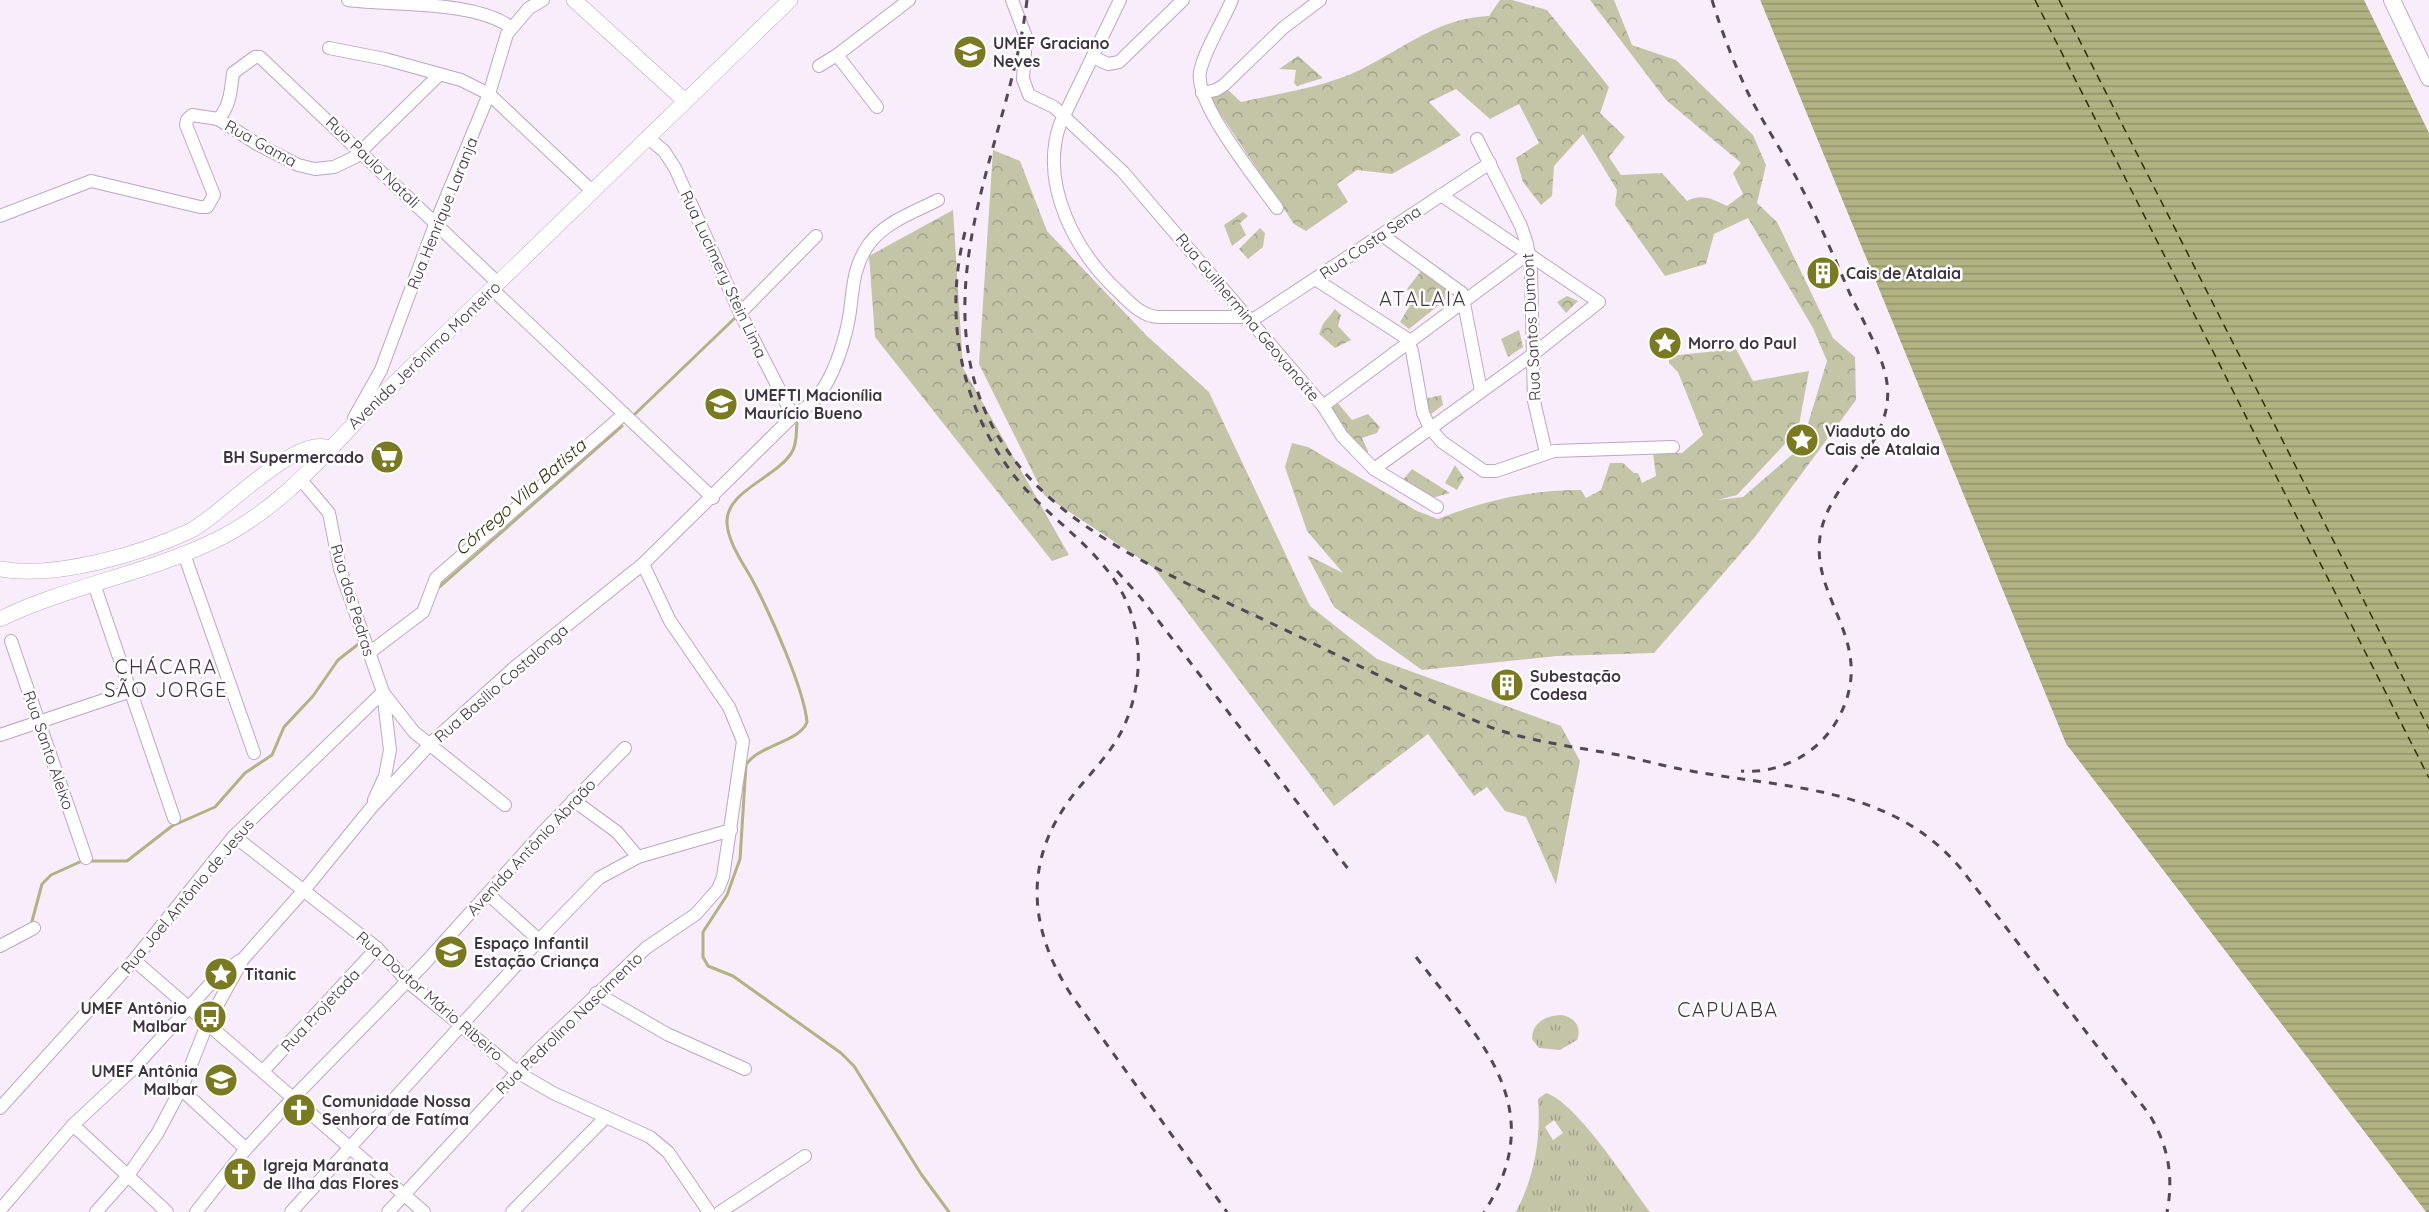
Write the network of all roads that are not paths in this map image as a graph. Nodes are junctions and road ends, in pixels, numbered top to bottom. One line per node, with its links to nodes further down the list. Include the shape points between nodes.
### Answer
1 (348, 0): 12 (street)
2 (543, 0): 13 (street, Rua Henrique Laranja)
3 (574, 0): 23 (street)
4 (790, 0): 23 (street, Avenida Jerônimo Monteiro)
5 (909, 0): 15 (street)
6 (1012, 0): 25 (street, Rua Guilhermina Geovanotte, via 1027,43 1025,88 1032,98 1054,107)
7 (1120, 0): 16 (street)
8 (1182, 0): 16 (street, via 1119,62 1108,64)
9 (1232, 0): 21 (street, via 1200,71)
10 (1320, 0): 21 (street, via 1277,34 1224,85)
11 (2392, 0): 20 (main road)
12 (429, 3): 13 (street, via 494,15)
13 (511, 27): 22 (street, Rua Henrique Laranja)
14 (329, 48): 19 (street)
15 (837, 55): 18 (street); 24 (street)
16 (1093, 57): 25 (street)
17 (243, 65): 26 (street, Rua Gama, via 233,73 230,99); 29 (street, Rua Paulo Natali, via 260,57)
18 (819, 66)
19 (439, 75): 22 (street, via 461,80); 29 (street, Rua Gama)
20 (2429, 78)
21 (1202, 93): 34 (street, via 1213,116)
22 (489, 94): 31 (street); 36 (street, Rua Henrique Laranja)
23 (685, 101): 27 (street, Avenida Jerônimo Monteiro)
24 (877, 107)
25 (1063, 117): 44 (street, Rua Guilhermina Geovanotte, via 1140,189); 44 (street, via 1053,156 1062,207 1078,242 1104,277 1149,316)
26 (218, 119): 29 (street, Rua Gama, via 257,144 298,165 315,169 348,162); 35 (street, via 192,114 186,125 214,195 207,207 91,181)
27 (647, 137): 31 (street, Avenida Jerônimo Monteiro); 43 (street, Rua Lucimery Stein Lima, via 664,151 675,168)
28 (1477, 139): 30 (street, Rua Santos Dumont)
29 (361, 151): 36 (street, Rua Paulo Natali)
30 (1490, 163): 32 (street, Rua Costa Sena); 39 (street, Rua Santos Dumont, via 1521,226)
31 (592, 191): 41 (street, Avenida Jerônimo Monteiro)
32 (1442, 195): 37 (street, Rua Costa Sena); 39 (street)
33 (938, 200): 50 (street, Rua Basílio Costalonga, via 885,228 869,244 852,283 848,324 831,372 820,395)
34 (1277, 208)
35 (0, 216)
36 (436, 222): 41 (street, Rua Paulo Natali); 52 (street, Rua Henrique Laranja, via 381,370)
37 (1382, 235): 40 (street, Rua Costa Sena); 42 (street, via 1459,289)
38 (816, 236): 43 (street)
39 (1529, 253): 42 (street); 46 (street, Rua Santos Dumont); 46 (street, via 1599,302)
40 (1315, 279): 44 (street, Rua Costa Sena); 45 (street)
41 (495, 286): 49 (street, Rua Paulo Natali); 52 (street, Avenida Jerônimo Monteiro)
42 (1464, 300): 45 (street); 47 (street)
43 (740, 314): 50 (street, Rua Lucimery Stein Lima)
44 (1249, 319): 48 (street, Rua Guilhermina Geovanotte)
45 (1408, 342): 48 (street); 51 (street, via 1421,406)
46 (1532, 355): 47 (street); 55 (street, Rua Santos Dumont, via 1535,412)
47 (1481, 391): 51 (street)
48 (1323, 406): 56 (street, Rua Guilhermina Geovanotte, via 1342,436)
49 (624, 414): 58 (street, Rua Paulo Natali); 66 (street, via 436,578 423,612)
50 (794, 416): 58 (street, Rua Basílio Costalonga)
51 (1430, 428): 55 (street, via 1442,442 1484,471 1496,471); 56 (street)
52 (346, 432): 54 (street, Avenida Jerônimo Monteiro)
53 (1673, 447): 55 (street)
54 (331, 449): 57 (street, Avenida Jerônimo Monteiro); 62 (street, via 312,447 281,464 247,485 208,520 179,536 74,566 27,571)
55 (1546, 453)
56 (1374, 469): 59 (street, Rua Guilhermina Geovanotte)
57 (302, 481): 60 (street, Avenida Jerônimo Monteiro, via 233,531); 66 (street, Rua das Pedras, via 329,513 340,569)
58 (713, 498): 61 (street, Rua Basílio Costalonga)
59 (1437, 507)
60 (184, 554): 63 (street, Avenida Jerônimo Monteiro); 73 (street)
61 (643, 564): 71 (street, Rua Basílio Costalonga, via 515,668); 78 (street, Rua Pedrolino Nascimento, via 670,621 729,706 743,741)
62 (0, 569)
63 (94, 584): 64 (street, Avenida Jerônimo Monteiro); 67 (street)
64 (0, 619)
65 (11, 641): 69 (street, Rua Santo Aleixo)
66 (366, 645): 68 (street, Rua das Pedras)
67 (131, 692): 69 (street); 77 (street)
68 (383, 692): 71 (street, Rua das Pedras, via 414,732); 76 (street, Rua das Pedras, via 390,750 385,776); 79 (street, Rua Joel Antônio de Jesus)
69 (39, 722): 70 (street); 81 (street, Rua Santo Aleixo)
70 (0, 735)
71 (431, 743): 75 (street, Rua das Pedras); 76 (street, Rua Basílio Costalonga)
72 (625, 748): 74 (street, Avenida Antônio Abraão)
73 (254, 753)
74 (573, 800): 80 (street, via 617,832); 83 (street, Avenida Antônio Abraão)
75 (505, 805)
76 (371, 808): 82 (street, Rua Basílio Costalonga)
77 (174, 818)
78 (731, 830): 80 (street); 91 (street, Rua Pedrolino Nascimento, via 729,855 718,889 696,914 646,948)
79 (234, 836): 82 (street, Rua Doutor Mário Ribeiro); 89 (street, Rua Joel Antônio de Jesus)
80 (638, 857): 85 (street, via 599,878)
81 (87, 858)
82 (305, 889): 87 (street, Rua Doutor Mário Ribeiro); 88 (street, Rua Basílio Costalonga)
83 (488, 894): 85 (street); 90 (street, Avenida Antônio Abraão)
84 (34, 928): 86 (street)
85 (539, 940): 94 (street)
86 (0, 946)
87 (377, 948): 90 (street, Rua Doutor Mário Ribeiro); 96 (street, Rua Projetada)
88 (243, 959): 92 (street); 93 (street, Rua Basílio Costalonga)
89 (134, 960): 92 (street); 100 (street, Rua Joel Antônio de Jesus)
90 (407, 981): 94 (street, Rua Doutor Mário Ribeiro); 99 (street, Avenida Antônio Abraão)
91 (596, 993): 95 (street, via 647,1024); 97 (street, Rua Pedrolino Nascimento)
92 (188, 1006): 93 (street); 102 (street, via 134,1068)
93 (208, 1022): 96 (street); 98 (street, Rua Basílio Costalonga)
94 (461, 1028): 97 (street, Rua Doutor Mário Ribeiro); 103 (street)
95 (745, 1070)
96 (263, 1071): 99 (street)
97 (517, 1072): 101 (street, Rua Doutor Mário Ribeiro); 107 (street, Rua Pedrolino Nascimento)
98 (181, 1089): 104 (street); 106 (street, Rua Basílio Costalonga, via 157,1134)
99 (293, 1098): 103 (street); 104 (street, Avenida Antônio Abraão)
100 (0, 1108)
101 (606, 1117): 115 (street); 116 (street, Rua Doutor Mário Ribeiro, via 650,1137 668,1152)
102 (73, 1125): 106 (street); 108 (street)
103 (348, 1148): 107 (street); 112 (street)
104 (246, 1149): 111 (street, Avenida Antônio Abraão)
105 (805, 1156): 117 (street)
106 (127, 1176): 109 (street, Rua Basílio Costalonga); 110 (street)
107 (402, 1195): 113 (street, Rua Pedrolino Nascimento); 114 (street)
108 (0, 1210)
109 (96, 1212)
110 (167, 1212)
111 (196, 1212)
112 (291, 1212)
113 (388, 1212)
114 (424, 1212)
115 (512, 1212)
116 (709, 1212)
117 (720, 1212)

